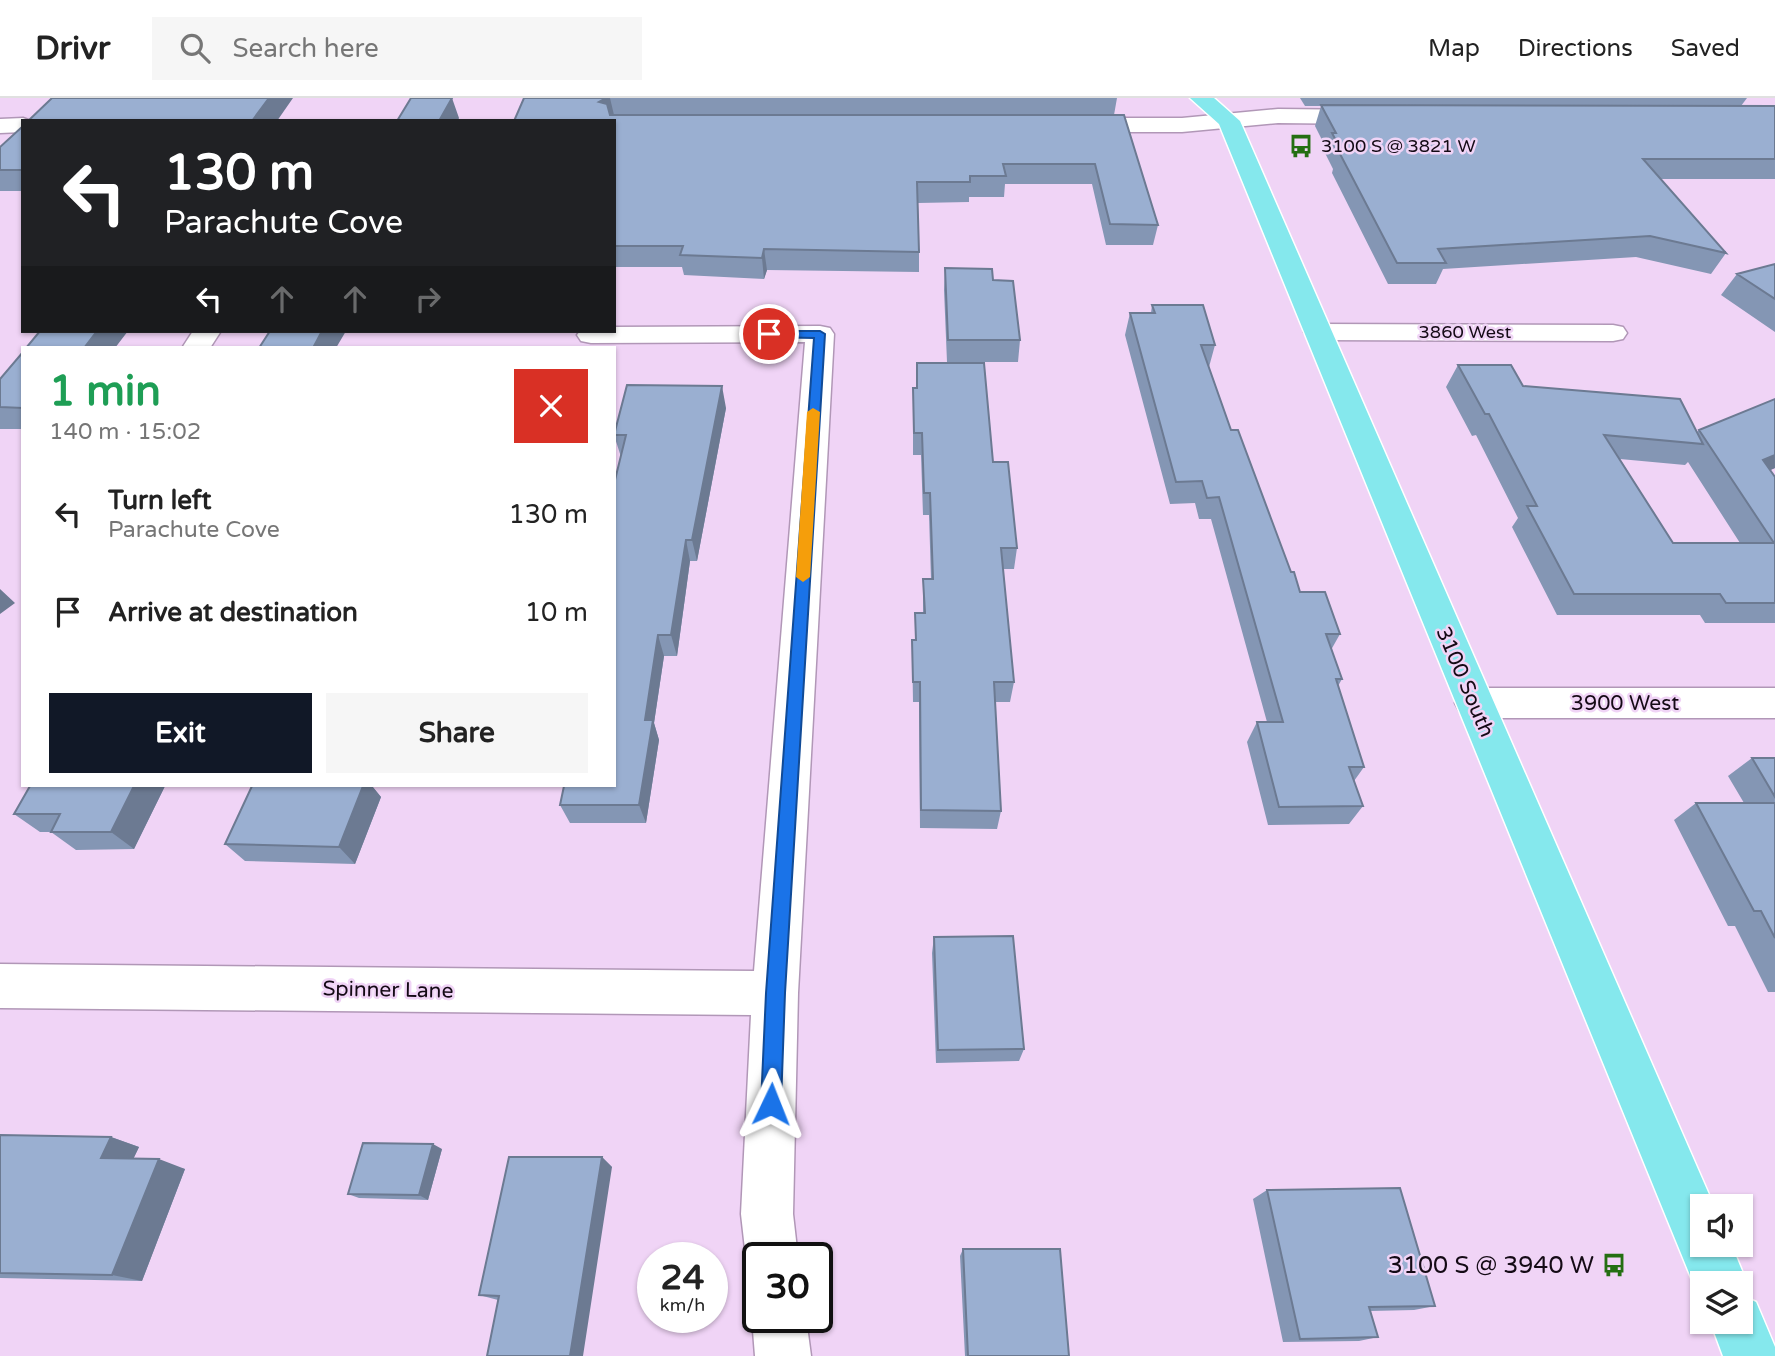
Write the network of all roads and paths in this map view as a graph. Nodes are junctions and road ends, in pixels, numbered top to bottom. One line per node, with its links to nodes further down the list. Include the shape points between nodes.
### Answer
1 (1222, 106): 2 (street, via 1278,117); 5 (street, via 1182,125); 6 (main road, 3100 South)
2 (1388, 117)
3 (0, 125): 4 (street)
4 (21, 125)
5 (1058, 125)
6 (1318, 332): 7 (street, 3860 West); 9 (main road, 3100 South)
7 (1613, 333)
8 (591, 335): 12 (street, via 820,334)
9 (1474, 703): 10 (street, 3900 West); 13 (main road, 3100 South)
10 (1775, 703)
11 (0, 986): 12 (street, Spinner Lane)
12 (775, 993): 14 (street, via 767,1214)
13 (1690, 1212)
14 (770, 1242)
15 (781, 1333): 17 (street)
16 (1742, 1334): 18 (main road)
17 (783, 1356)
18 (1751, 1356)

